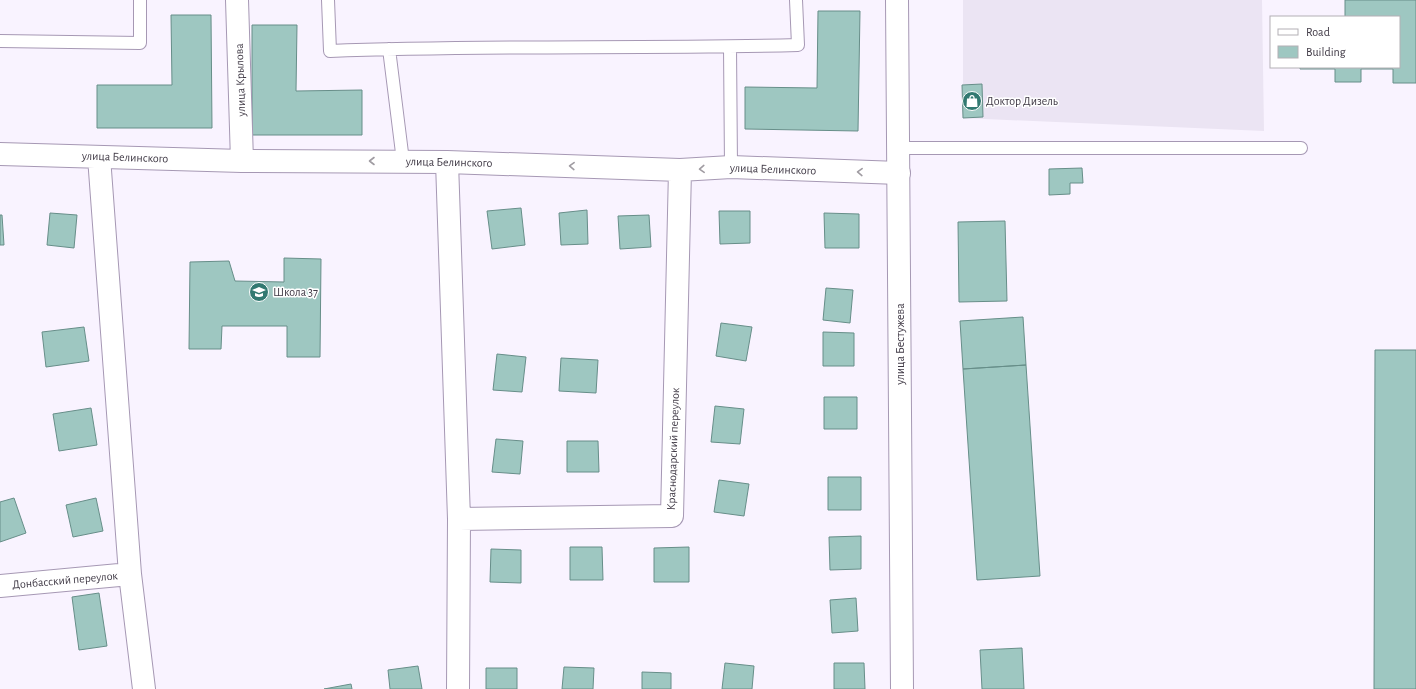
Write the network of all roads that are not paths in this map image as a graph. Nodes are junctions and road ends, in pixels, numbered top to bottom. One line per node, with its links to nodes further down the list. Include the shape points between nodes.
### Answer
1 (140, 0): 6 (lane, via 140,43)
2 (237, 0): 13 (street, улица Крылова)
3 (328, 0): 8 (lane, via 330,51)
4 (796, 0): 7 (lane, via 798,45)
5 (897, 0): 9 (street, улица Бестужева)
6 (0, 41)
7 (730, 47): 8 (lane); 16 (lane)
8 (389, 49): 14 (lane)
9 (898, 148): 10 (lane); 18 (street, улица Бестужева)
10 (1301, 148)
11 (0, 154): 12 (street, улица Белинского)
12 (99, 157): 13 (street, улица Белинского); 20 (street)
13 (242, 161): 14 (street, улица Белинского, one-way to 13)
14 (403, 161): 15 (street, улица Белинского)
15 (447, 162): 17 (street, улица Белинского, one-way to 15); 19 (street)
16 (731, 167): 17 (street, улица Белинского, one-way to 17); 18 (street, улица Белинского, one-way to 16)
17 (680, 170): 19 (street, Краснодарский переулок, via 672,516)
18 (899, 173): 24 (street, улица Бестужева)
19 (459, 519): 23 (street)
20 (130, 574): 21 (street, Донбасский переулок); 22 (street)
21 (0, 586)
22 (144, 689)
23 (458, 689)
24 (902, 689)

